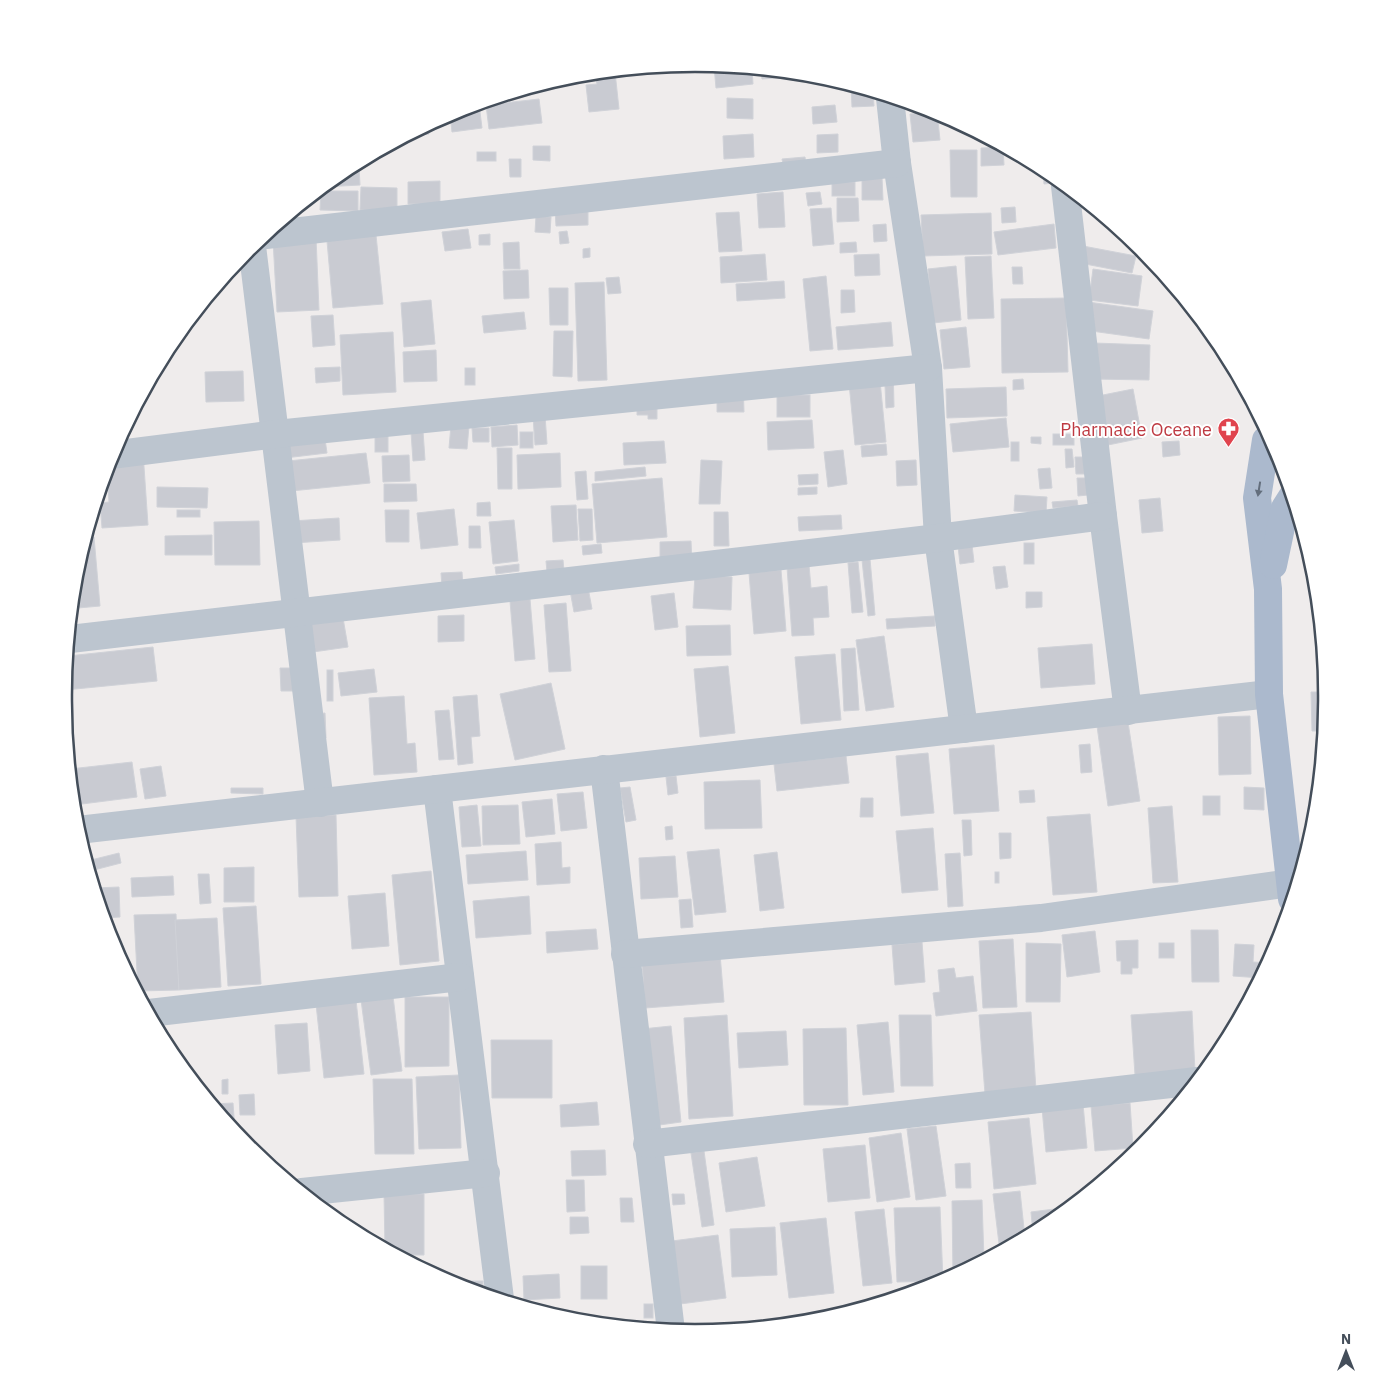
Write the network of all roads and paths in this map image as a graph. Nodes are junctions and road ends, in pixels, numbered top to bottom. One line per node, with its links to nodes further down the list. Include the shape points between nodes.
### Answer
1 (891, 104): 2 (street)
2 (897, 163): 4 (street); 6 (street)
3 (1066, 194): 11 (street)
4 (278, 234)
5 (253, 257): 7 (street)
6 (928, 368): 7 (street); 12 (street)
7 (276, 434): 9 (street); 14 (street)
8 (1268, 450): 13 (main road, one-way to 13, via 1257,498)
9 (122, 454)
10 (1288, 503): 13 (main road)
11 (1102, 516): 12 (street); 17 (street)
12 (938, 538): 14 (street); 18 (street)
13 (1268, 589): 16 (main road)
14 (297, 613): 15 (street); 21 (street)
15 (76, 638)
16 (1269, 694): 17 (street); 23 (main road)
17 (1128, 712): 18 (street)
18 (964, 729): 19 (street)
19 (604, 769): 20 (street); 25 (street)
20 (437, 789): 21 (street); 26 (street)
21 (320, 803): 22 (street)
22 (86, 829)
23 (1291, 882)
24 (1288, 891): 25 (street, via 1041,918)
25 (625, 954): 29 (street)
26 (460, 977): 27 (street); 30 (street)
27 (156, 1012)
28 (1189, 1082): 29 (street)
29 (647, 1144): 33 (street)
30 (486, 1173): 31 (street); 32 (street)
31 (310, 1191)
32 (499, 1292)
33 (670, 1323)

